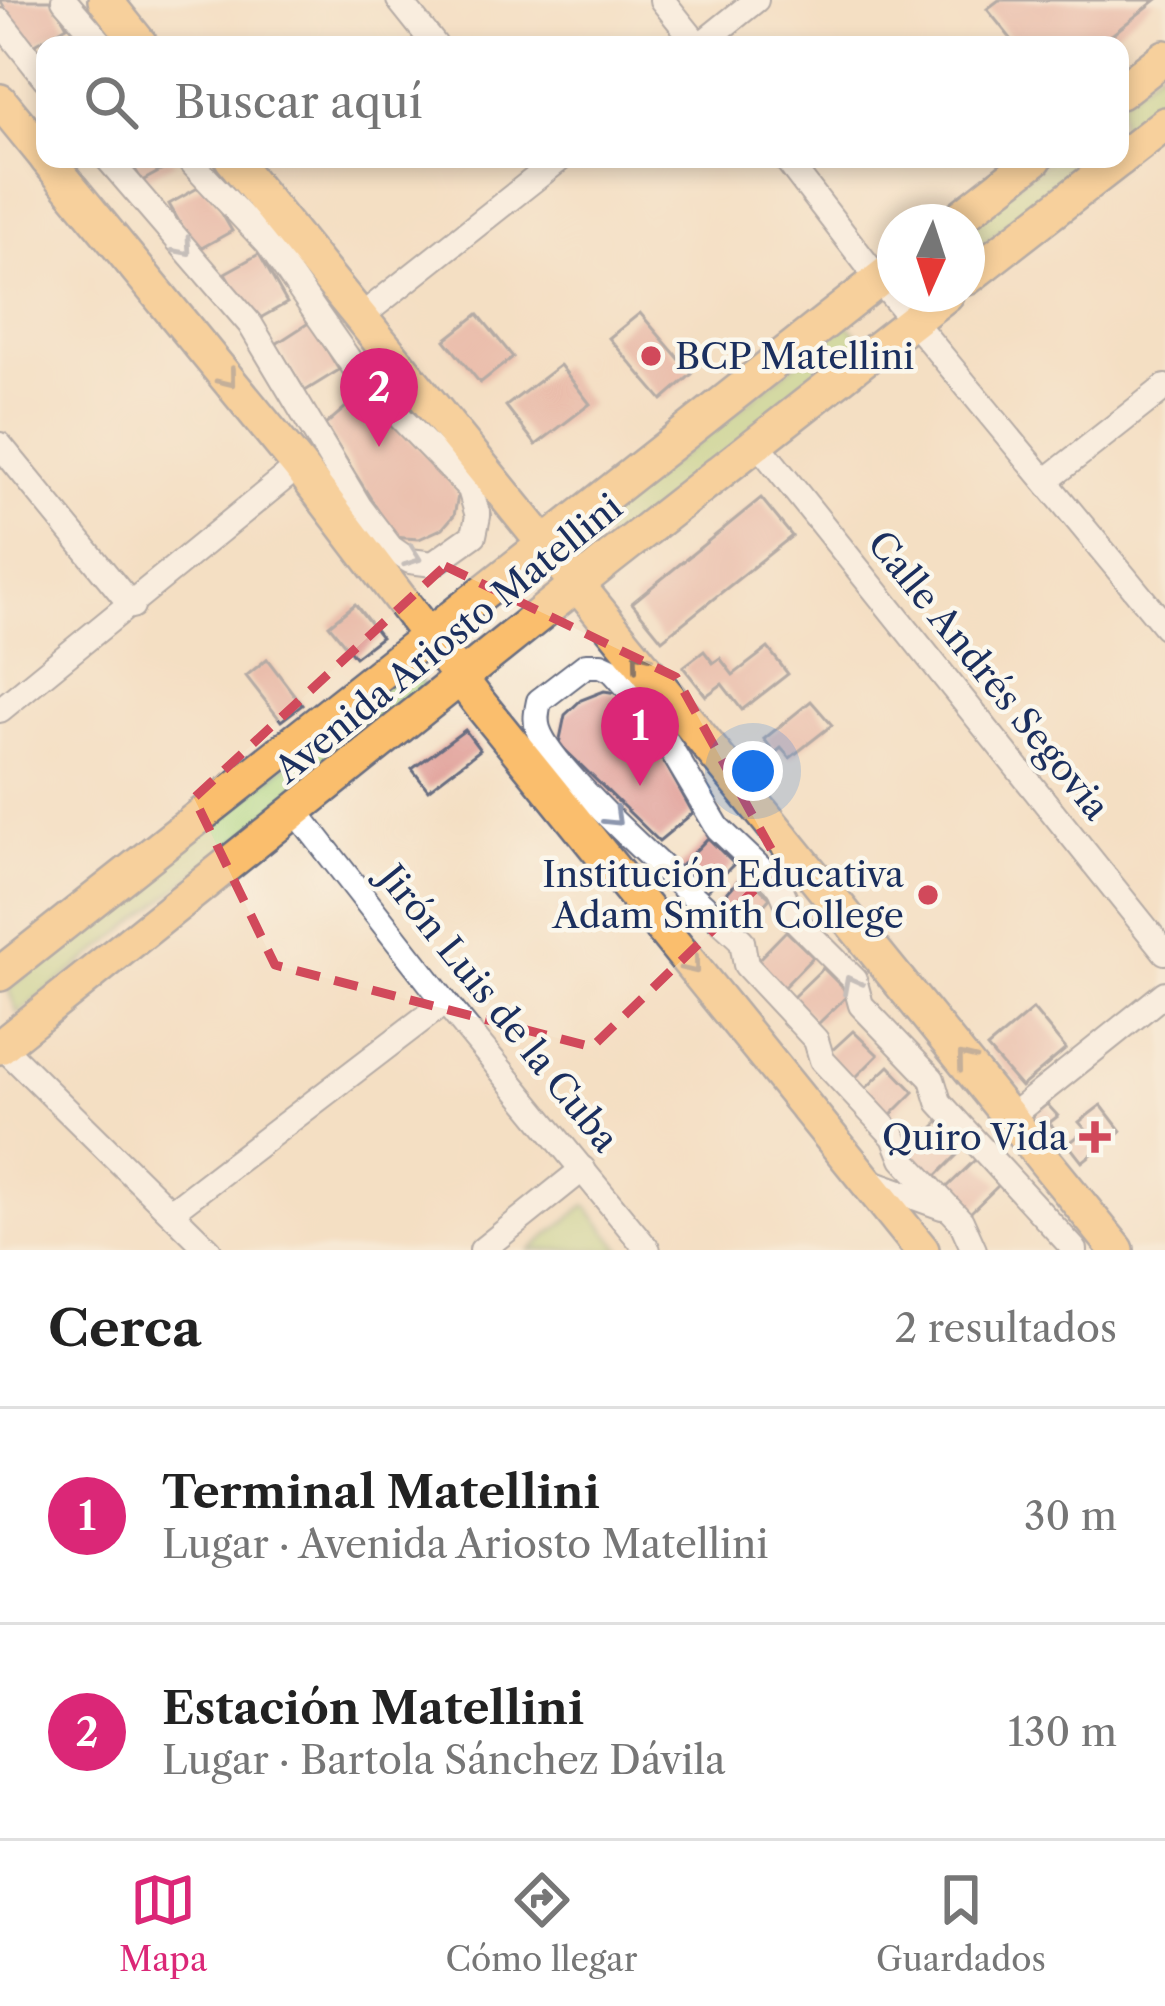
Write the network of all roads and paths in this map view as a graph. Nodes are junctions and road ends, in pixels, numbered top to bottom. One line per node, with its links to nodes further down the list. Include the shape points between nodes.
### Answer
1 (64, 0): 7 (street)
2 (105, 0): 8 (main road)
3 (399, 0): 9 (street)
4 (662, 0): 10 (street)
5 (756, 0): 11 (street)
6 (0, 21): 13 (street)
7 (95, 36)
8 (134, 36)
9 (428, 36)
10 (692, 36)
11 (710, 36)
12 (1165, 57): 14 (main road)
13 (36, 67)
14 (1129, 85)
15 (0, 101): 17 (main road)
16 (1165, 124): 18 (main road)
17 (36, 146)
18 (1129, 152)
19 (54, 168): 38 (main road, one-way to 38)
20 (116, 168): 21 (street, one-way to 21, via 250,324 391,548 433,564 474,535 470,489 361,377 268,244)
21 (196, 168)
22 (239, 168): 33 (main road)
23 (532, 168): 33 (street)
24 (794, 168): 28 (street)
25 (1023, 168): 27 (main road)
26 (1108, 168): 29 (main road)
27 (976, 204)
28 (877, 263)
29 (985, 264)
30 (877, 282): 40 (main road, Avenida Ariosto Matellini)
31 (908, 312): 34 (street)
32 (924, 312): 34 (main road, Avenida Ariosto Matellini)
33 (359, 318): 40 (main road)
34 (913, 321): 36 (main road, Avenida Ariosto Matellini); 39 (street)
35 (1165, 387): 39 (street)
36 (757, 443): 41 (main road, Avenida Ariosto Matellini); 48 (street, Calle Andrés Segovia)
37 (0, 445): 42 (street)
38 (299, 466): 42 (street); 44 (main road)
39 (1047, 480): 43 (street)
40 (546, 543): 41 (main road); 44 (main road, Avenida Ariosto Matellini)
41 (578, 584): 45 (main road, Avenida Ariosto Matellini); 53 (main road, one-way to 41)
42 (132, 606): 46 (street)
43 (1165, 626)
44 (426, 635): 45 (main road); 49 (main road, Avenida Ariosto Matellini)
45 (460, 679): 47 (main road, Avenida Ariosto Matellini); 55 (main road, one-way to 55)
46 (0, 710)
47 (295, 810): 51 (street, Jirón Luis de la Cuba); 52 (main road, Avenida Ariosto Matellini)
48 (1165, 952)
49 (0, 974)
50 (1165, 993): 53 (street)
51 (445, 1002): 54 (street, Jirón Luis de la Cuba); 56 (street)
52 (0, 1045): 56 (street)
53 (1010, 1117): 64 (main road)
54 (583, 1168): 60 (street); 61 (street, Jirón Luis de la Cuba)
55 (865, 1180): 57 (street); 62 (main road)
56 (172, 1210): 59 (street)
57 (950, 1210): 58 (street, one-way to 57, via 939,1102 932,1079 861,1005 854,979 794,919 780,887 718,828 648,710 612,670 582,667 539,701 537,728 546,744 742,941 746,965); 63 (street)
58 (1064, 1244)
59 (209, 1250)
60 (482, 1250)
61 (648, 1250)
62 (922, 1250)
63 (974, 1250)
64 (1117, 1250)

